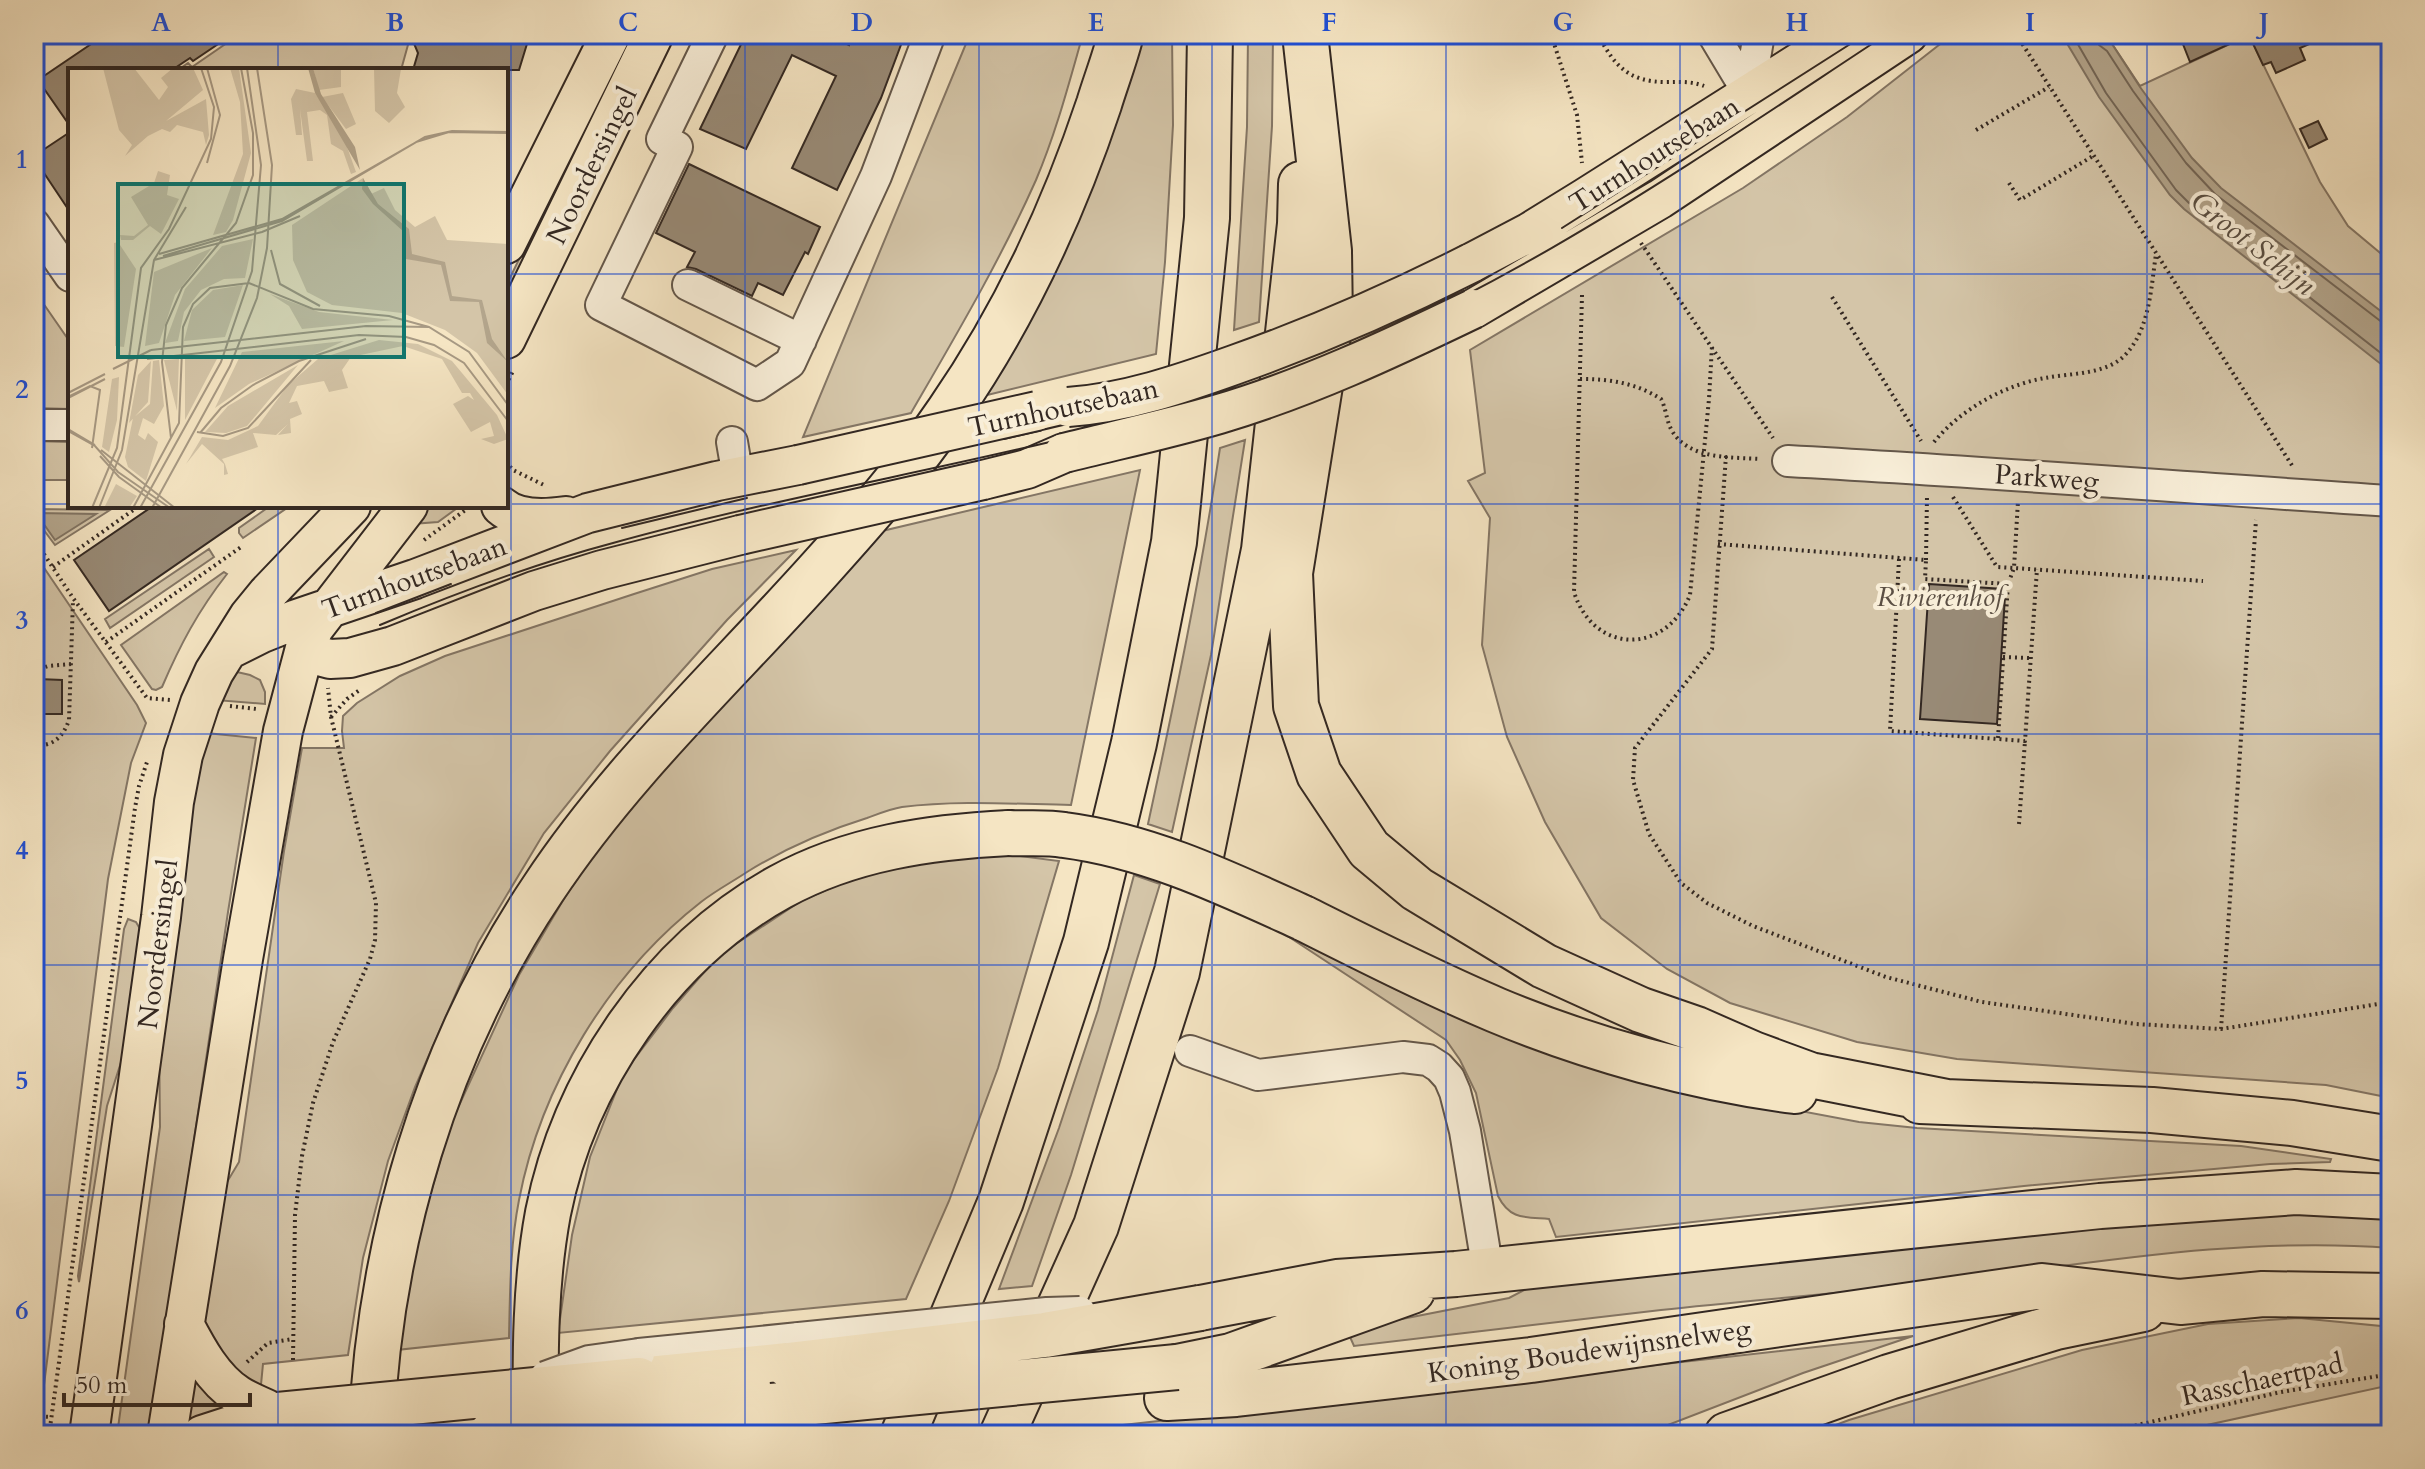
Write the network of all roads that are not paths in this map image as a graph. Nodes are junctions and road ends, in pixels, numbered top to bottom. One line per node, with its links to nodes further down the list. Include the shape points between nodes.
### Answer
1 (611, 34): 14 (main road, Noordersingel)
2 (654, 34): 17 (main road, Noordersingel)
3 (713, 34): 18 (street, via 662,139 677,147 601,305 757,385 790,363)
4 (930, 34): 18 (street, via 876,176)
5 (1121, 34): 45 (highway, via 1086,143 1049,233 948,413 819,570 647,754 542,890 503,957 446,1075 405,1199 373,1374)
6 (1210, 34): 48 (highway, via 1207,218 1174,542 1134,743 1086,942 1001,1201)
7 (1304, 34): 31 (highway, via 1329,251 1330,323 1290,573 1296,706 1319,774 1369,849 1417,889 1544,966 1810,1075); 49 (highway, via 1300,224 1264,550 1177,972 1096,1226)
8 (1713, 34): 12 (street)
9 (1759, 34): 12 (street)
10 (1844, 34): 12 (main road, Turnhoutsebaan)
11 (1908, 34): 28 (main road, Turnhoutsebaan, bridge, via 1660,199 1473,309 1276,395 1064,453 1027,469 602,570 350,658 315,655)
12 (1749, 94): 26 (main road, Turnhoutsebaan, bridge, via 1530,232 1351,320 1239,363 1116,401 1053,409 798,465 735,460)
13 (34, 224): 15 (street)
14 (508, 240)
15 (68, 273)
16 (688, 285): 18 (street)
17 (508, 335)
18 (801, 340)
19 (34, 425): 20 (street)
20 (68, 425)
21 (1788, 461): 22 (street, Parkweg)
22 (2384, 500)
23 (349, 508): 27 (main road, Noordersingel)
24 (406, 508): 28 (main road)
25 (503, 508): 26 (main road, via 540,518)
26 (588, 513): 28 (main road, Turnhoutsebaan)
27 (291, 569): 28 (main road); 29 (main road, Noordersingel)
28 (310, 625): 29 (main road, Turnhoutsebaan, via 262,633); 37 (main road, via 286,712)
29 (227, 650): 42 (main road, Noordersingel, via 184,702 183,755)
30 (1190, 1051): 34 (street, via 1258,1075 1403,1057 1439,1067 1455,1092 1465,1131)
31 (1947, 1102): 32 (highway, via 2152,1110); 47 (highway, bridge, via 1769,1088 1573,1039 1421,977 1226,883 1107,842 1009,833 910,842 848,859 781,887 713,934 630,1023 582,1108 548,1213 537,1323)
32 (2391, 1139)
33 (2391, 1197): 34 (highway, via 2296,1192 2100,1206)
34 (1472, 1273): 38 (highway, via 1231,1356); 39 (highway, bridge, via 1337,1282 1032,1337 794,1352)
35 (2391, 1296): 36 (highway, Koning Boudewijnsnelweg, via 2263,1294)
36 (2180, 1302): 38 (highway, Koning Boudewijnsnelweg, via 2042,1286 1515,1362 1236,1394); 50 (highway, via 2056,1327 1889,1377)
37 (184, 1324): 40 (main road, via 225,1385); 43 (main road)
38 (1172, 1383): 41 (highway, Koning Boudewijnsnelweg)
39 (639, 1384): 40 (highway, bridge); 41 (highway, Koning Boudewijnsnelweg); 46 (highway, bridge)
40 (265, 1412): 44 (main road)
41 (779, 1420)
42 (89, 1435)
43 (167, 1435)
44 (202, 1435)
45 (371, 1435)
46 (490, 1435)
47 (537, 1435)
48 (903, 1435)
49 (1002, 1435)
50 (1729, 1435)

